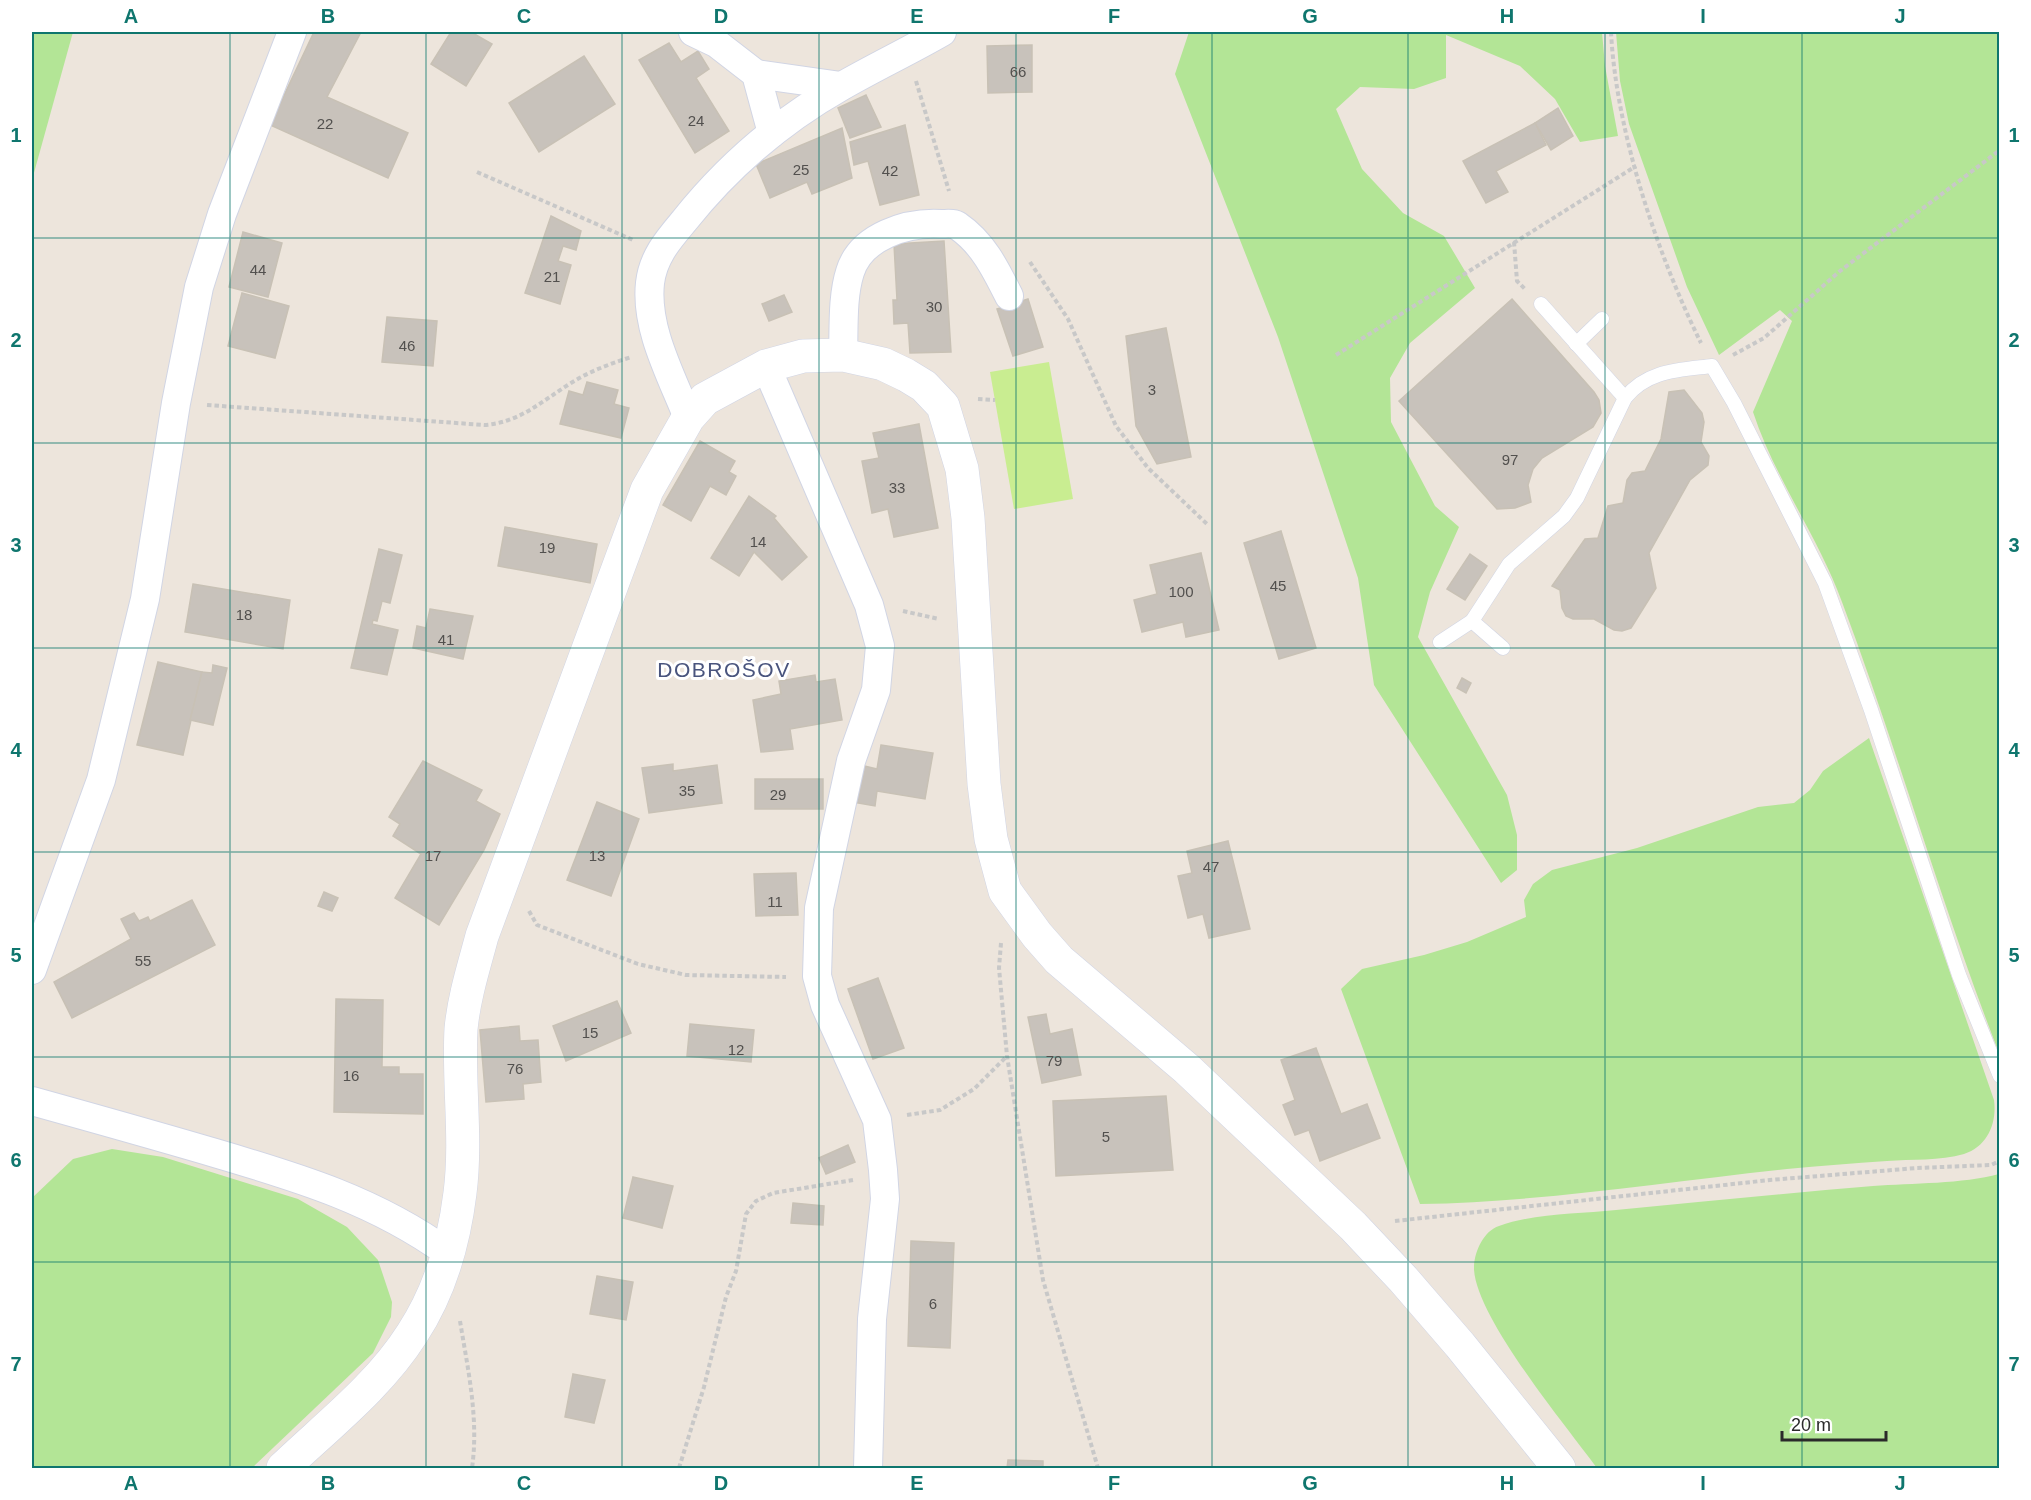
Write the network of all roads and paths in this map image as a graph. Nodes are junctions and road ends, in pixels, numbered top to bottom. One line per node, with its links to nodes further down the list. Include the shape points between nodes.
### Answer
1 (292, 32): 26 (street, via 211,246)
2 (693, 32): 6 (street, via 716,43)
3 (942, 32): 5 (street)
4 (1611, 32): 10 (path, via 1613,69)
5 (907, 53): 7 (street); 12 (path, via 939,153)
6 (756, 74): 7 (street); 8 (street)
7 (841, 86): 8 (street)
8 (772, 133): 20 (street, via 723,178 657,254 650,284 652,320)
9 (2000, 150): 24 (path, via 1840,271 1764,338)
10 (1636, 166): 14 (path); 24 (path, via 1679,298)
11 (477, 172): 13 (path)
12 (956, 224): 16 (street, via 981,246); 21 (street, via 926,223 898,230 873,241 859,255 850,272)
13 (626, 236)
14 (1514, 242): 17 (path, via 1517,281); 22 (path)
15 (1027, 260): 28 (path, via 1068,320 1107,408 1128,442 1148,468)
16 (1009, 296)
17 (1541, 304): 19 (lane)
18 (1602, 320): 19 (lane)
19 (1576, 344): 25 (lane)
20 (661, 347): 26 (path, via 601,367 505,424); 27 (street)
21 (843, 355): 23 (street, via 803,356); 31 (street, via 883,364 906,375 924,386 943,406 962,469)
22 (1336, 355)
23 (766, 366): 27 (street, via 705,399); 29 (street)
24 (1712, 366): 25 (lane, via 1659,373 1635,386); 39 (lane, via 1825,583 1959,975)
25 (1625, 399): 30 (lane, via 1577,498 1564,516 1509,564)
26 (176, 403): 36 (street, via 144,599 101,780)
27 (688, 418): 34 (street, via 647,490)
28 (1207, 524)
29 (869, 605): 31 (path, via 946,621); 37 (street, via 880,646 876,690 851,761 819,908)
30 (1472, 621): 32 (lane); 33 (lane)
31 (975, 642): 35 (street, via 984,784 991,839)
32 (1440, 642)
33 (1503, 648)
34 (504, 877): 37 (path, via 537,925 638,964 686,975); 45 (street, via 482,936 462,1026 460,1192)
35 (1005, 891): 38 (path, via 999,968); 44 (street, via 1059,960 1187,1070)
36 (32, 970)
37 (817, 976): 41 (street, via 825,1005)
38 (1007, 1056): 41 (path, via 974,1089 939,1110); 51 (path, via 1044,1280)
39 (2000, 1076)
40 (32, 1101): 45 (street, via 292,1176 368,1204 415,1229)
41 (877, 1120): 43 (street)
42 (2000, 1161): 44 (path, via 1991,1165 1770,1180)
43 (883, 1170): 49 (path, via 857,1179 773,1193 756,1201 746,1214 736,1271); 50 (street, via 885,1199 872,1319)
44 (1353, 1226): 52 (street, via 1460,1345)
45 (448, 1253): 47 (street, via 429,1305 389,1365)
46 (458, 1312): 48 (path, via 472,1387)
47 (283, 1468)
48 (472, 1468)
49 (679, 1468)
50 (868, 1468)
51 (1098, 1468)
52 (1558, 1468)

